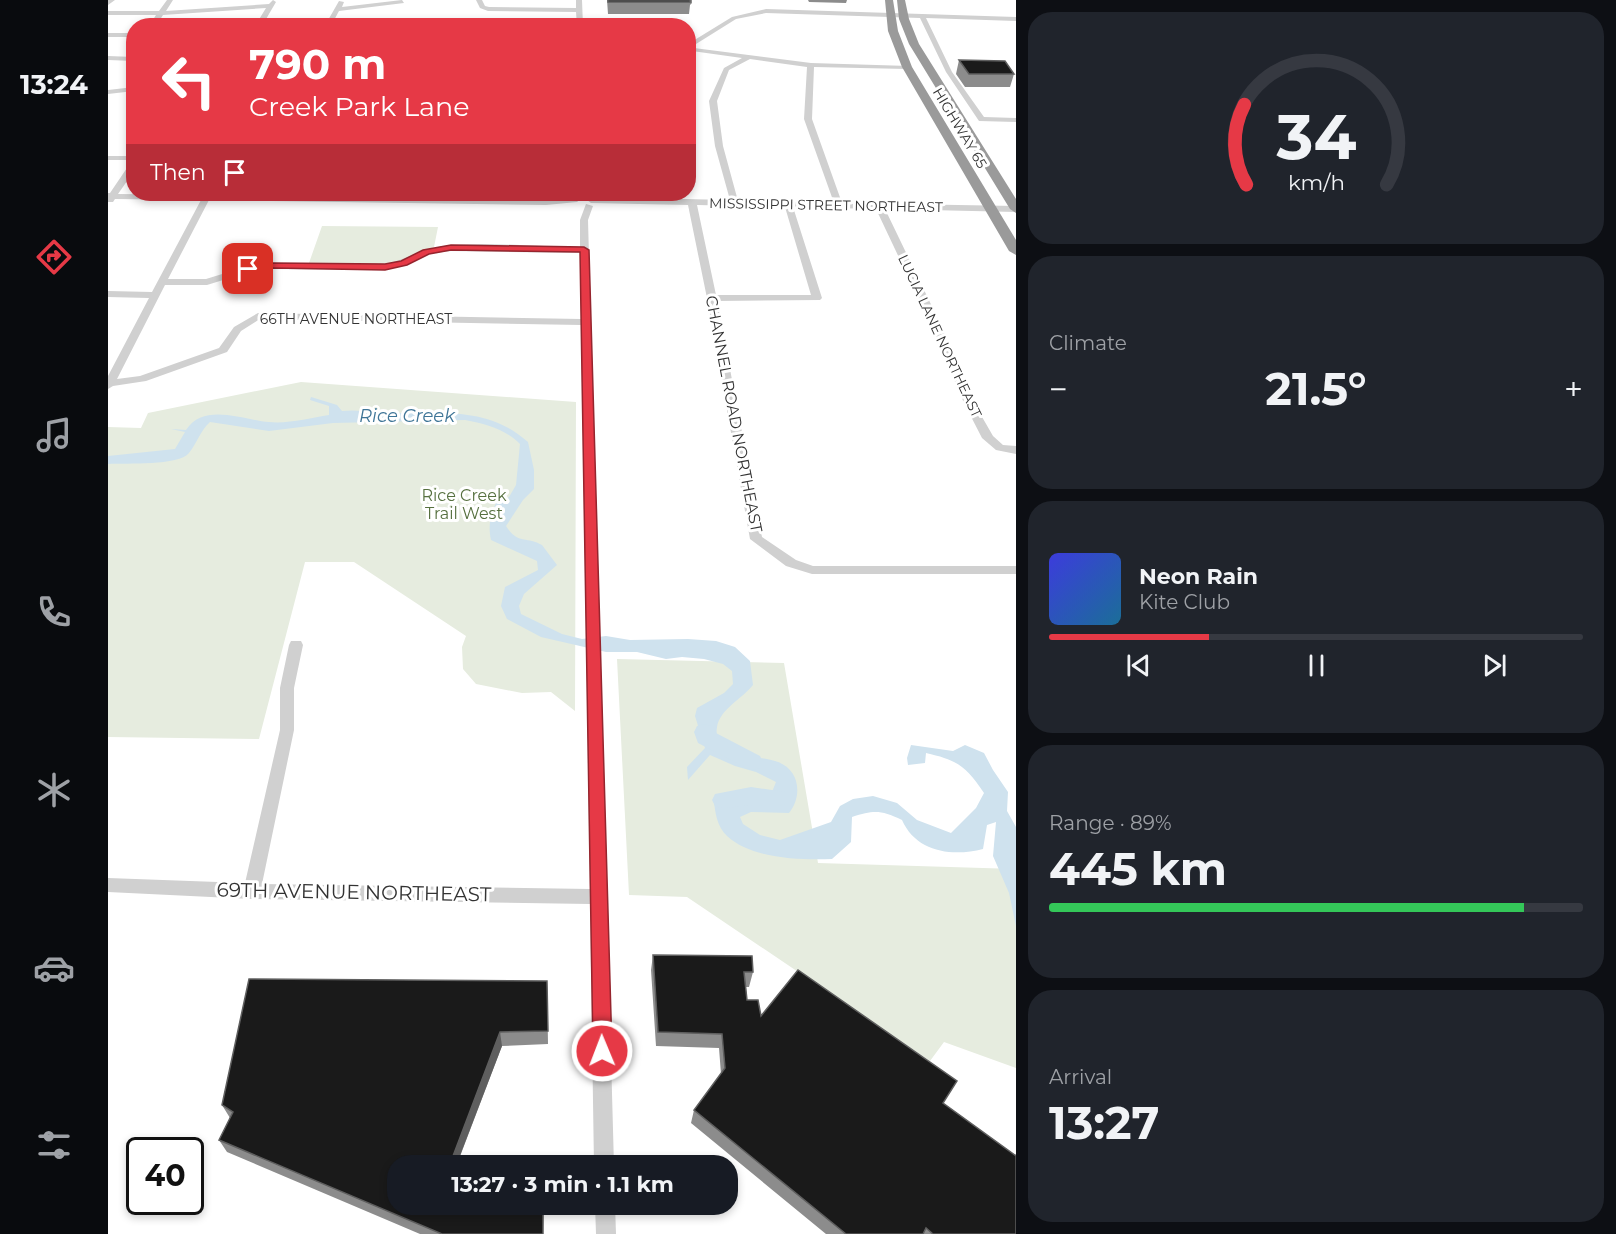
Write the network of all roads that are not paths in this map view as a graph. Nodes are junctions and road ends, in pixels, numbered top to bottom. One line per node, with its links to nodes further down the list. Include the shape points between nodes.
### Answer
1 (112, 0): 10 (street)
2 (170, 0): 16 (street)
3 (342, 0): 12 (street)
4 (479, 0): 13 (street, via 488,9)
5 (579, 0): 14 (street)
6 (889, 0): 17 (highway, HIGHWAY 65)
7 (901, 0): 18 (highway, HIGHWAY 65)
8 (402, 2): 12 (street)
9 (538, 2): 13 (street)
10 (108, 3)
11 (272, 3): 16 (street); 21 (street)
12 (338, 9): 22 (street)
13 (537, 10): 14 (street)
14 (579, 10): 23 (street)
15 (108, 13): 16 (street)
16 (160, 13): 20 (street)
17 (890, 15): 18 (street); 27 (street, via 758,15 729,26); 34 (highway, HIGHWAY 65)
18 (903, 16): 19 (street); 35 (highway, HIGHWAY 65)
19 (922, 16): 24 (street); 33 (street)
20 (157, 18)
21 (263, 18)
22 (332, 18)
23 (580, 18)
24 (1016, 19)
25 (108, 35): 26 (street)
26 (126, 35)
27 (696, 46)
28 (696, 51): 30 (street)
29 (108, 58): 31 (street)
30 (747, 58): 32 (street); 48 (street, via 726,69 713,101 719,146)
31 (126, 59)
32 (811, 65): 34 (street); 50 (street, via 808,119)
33 (946, 66): 35 (street); 38 (street, via 982,119)
34 (907, 67): 52 (highway, HIGHWAY 65)
35 (927, 67): 53 (highway, HIGHWAY 65)
36 (126, 90): 37 (street)
37 (108, 92)
38 (1016, 120)
39 (108, 158): 40 (street)
40 (126, 158)
41 (126, 175): 42 (street)
42 (110, 198): 43 (street, MISSISSIPPI STREET NORTHEAST)
43 (126, 198)
44 (204, 201): 56 (street)
45 (498, 201): 46 (street, MISSISSIPPI STREET NORTHEAST)
46 (584, 202): 47 (street, MISSISSIPPI STREET NORTHEAST); 54 (street)
47 (692, 203): 48 (street, MISSISSIPPI STREET NORTHEAST); 59 (street, CHANNEL ROAD NORTHEAST)
48 (735, 204): 49 (street, MISSISSIPPI STREET NORTHEAST)
49 (788, 204): 50 (street, MISSISSIPPI STREET NORTHEAST); 59 (street, via 818,298)
50 (839, 205): 51 (street, MISSISSIPPI STREET NORTHEAST)
51 (879, 206): 52 (street, MISSISSIPPI STREET NORTHEAST); 62 (street, LUCIA LANE NORTHEAST, via 988,438 1000,448)
52 (990, 208): 53 (street, MISSISSIPPI STREET NORTHEAST); 55 (highway, HIGHWAY 65)
53 (1016, 209)
54 (584, 250): 56 (street, via 451,248 426,252 385,267 273,266 207,282); 60 (street)
55 (1016, 251)
56 (163, 282): 58 (street)
57 (108, 294): 58 (street)
58 (156, 295): 61 (street)
59 (712, 298): 63 (street, CHANNEL ROAD NORTHEAST, via 756,539 791,564 812,570)
60 (586, 322): 61 (street, 66TH AVENUE NORTHEAST, via 258,316 245,322 224,350 142,379); 67 (street)
61 (109, 385)
62 (1016, 450)
63 (1016, 570)
64 (296, 645): 66 (street, via 286,688 286,730)
65 (108, 885): 66 (street, 69TH AVENUE NORTHEAST)
66 (252, 891): 67 (street, 69TH AVENUE NORTHEAST)
67 (599, 897): 68 (street)
68 (604, 1155)
69 (605, 1215): 70 (street)
70 (606, 1234)

